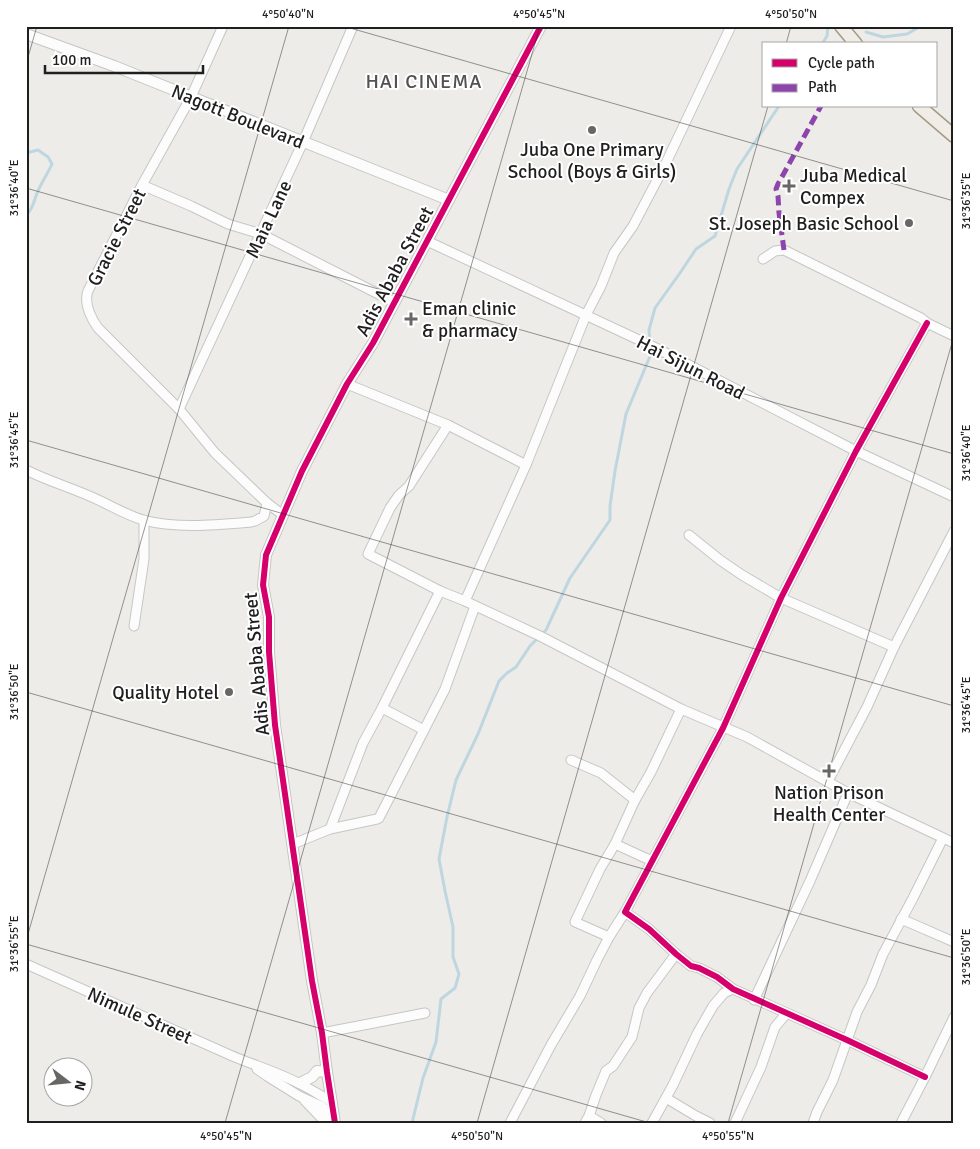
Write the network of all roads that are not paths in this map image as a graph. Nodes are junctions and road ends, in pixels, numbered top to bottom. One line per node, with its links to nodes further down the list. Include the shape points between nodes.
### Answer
1 (224, 26): 8 (street, Gracie Street)
2 (353, 26): 11 (street, Maia Lane)
3 (541, 26): 13 (street, Adis Ababa Street)
4 (731, 26): 18 (street, via 665,165 633,226 614,253)
5 (841, 26): 7 (main road)
6 (26, 34): 8 (street, Nagott Boulevard)
7 (854, 42)
8 (191, 97): 11 (street, Nagott Boulevard); 12 (street, Gracie Street)
9 (921, 108): 10 (main road)
10 (954, 136)
11 (302, 142): 13 (street, Nagott Boulevard); 14 (street, Maia Lane)
12 (142, 185): 14 (street, via 228,224); 22 (street, Gracie Street, via 90,287 87,305 95,324)
13 (448, 200): 15 (street, Adis Ababa Street)
14 (261, 234): 17 (street); 22 (street, Maia Lane)
15 (427, 241): 17 (street, Adis Ababa Street); 18 (street, Hai Sijun Road)
16 (763, 259): 19 (street, via 775,251 784,250)
17 (394, 302): 21 (street, Adis Ababa Street)
18 (586, 315): 24 (street, Hai Sijun Road); 25 (street)
19 (927, 323): 20 (street); 24 (street)
20 (954, 336)
21 (347, 384): 23 (street); 29 (street, Adis Ababa Street)
22 (179, 409): 28 (street, Gracie Street, via 215,452)
23 (448, 426): 25 (street); 33 (street, via 409,486 390,508 368,554)
24 (856, 451): 27 (street, Hai Sijun Road); 34 (street)
25 (526, 465): 35 (street)
26 (26, 470): 30 (street)
27 (954, 497)
28 (267, 503): 29 (street, Gracie Street); 30 (street, via 264,516 251,522 179,525)
29 (283, 515): 50 (street, Adis Ababa Street, via 266,555 263,585 269,617 276,725)
30 (144, 520): 37 (street, via 144,558)
31 (954, 531): 38 (street)
32 (689, 535): 34 (street, via 720,560)
33 (440, 591): 35 (street); 39 (street)
34 (781, 598): 38 (street); 41 (street)
35 (465, 601): 36 (street)
36 (475, 606): 40 (street); 42 (street, via 444,688)
37 (134, 626)
38 (894, 647): 44 (street)
39 (382, 708): 42 (street); 47 (street, via 363,744)
40 (680, 709): 41 (street); 46 (street)
41 (723, 728): 44 (street, via 747,737); 52 (street)
42 (424, 730): 47 (street, via 377,820)
43 (571, 760): 46 (street, via 600,773)
44 (828, 781): 45 (street)
45 (848, 793): 48 (street); 60 (street)
46 (635, 800): 51 (street)
47 (330, 828): 50 (street)
48 (942, 838): 49 (street); 54 (street)
49 (954, 843)
50 (293, 844): 64 (street, Adis Ababa Street)
51 (616, 844): 52 (street); 55 (street, via 600,869 575,922)
52 (652, 861): 53 (street)
53 (625, 912): 55 (street); 57 (street, via 649,928)
54 (901, 919): 56 (street); 65 (street)
55 (609, 937): 75 (street)
56 (954, 942)
57 (676, 954): 59 (street); 73 (street, via 647,993 639,1008 632,1037 606,1072)
58 (26, 964): 66 (street, Nimule Street)
59 (733, 989): 60 (street); 70 (street, via 724,993 713,1006)
60 (754, 1000): 62 (street)
61 (425, 1013): 64 (street)
62 (786, 1014): 65 (street); 79 (street, via 775,1027)
63 (954, 1017): 68 (street)
64 (322, 1033): 67 (street, Adis Ababa Street)
65 (847, 1040): 68 (street); 80 (street)
66 (253, 1065): 69 (street, Nimule Street); 71 (street, Nimule Street)
67 (327, 1072): 69 (street, via 317,1071); 72 (street, Adis Ababa Street)
68 (925, 1076): 81 (street)
69 (300, 1083): 72 (street, Nimule Street)
70 (666, 1098): 77 (street); 78 (street)
71 (305, 1100): 74 (street)
72 (332, 1102): 74 (street, Adis Ababa Street)
73 (587, 1119): 76 (street)
74 (332, 1121)
75 (510, 1123)
76 (602, 1123)
77 (652, 1123)
78 (710, 1123)
79 (735, 1123)
80 (813, 1123)
81 (901, 1123)

